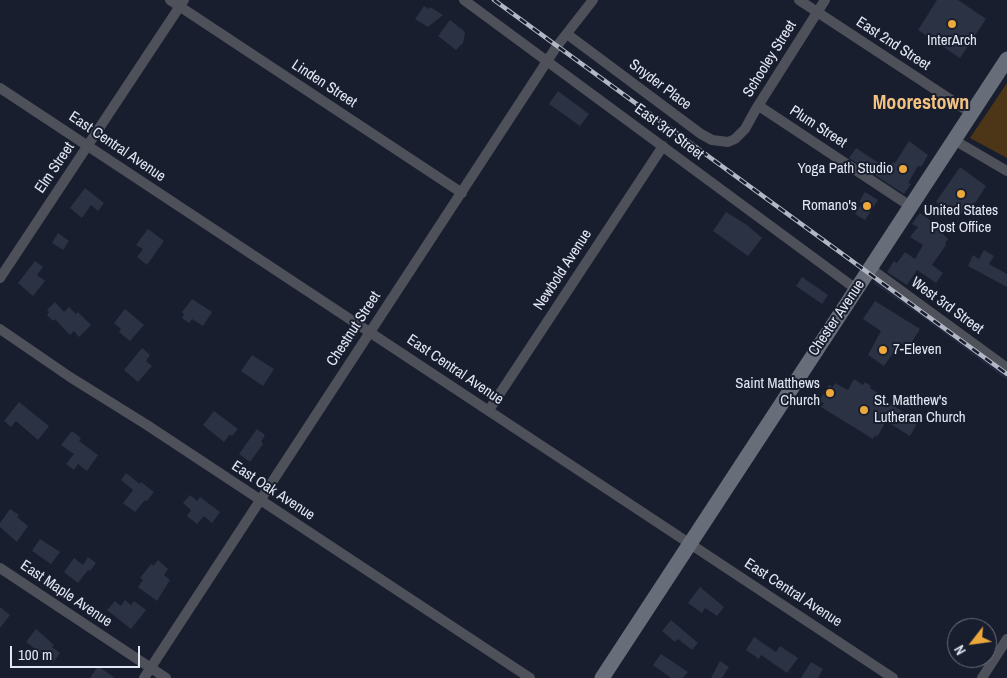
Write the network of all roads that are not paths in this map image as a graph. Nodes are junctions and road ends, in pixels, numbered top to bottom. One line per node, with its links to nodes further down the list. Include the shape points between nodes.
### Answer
1 (170, 0): 6 (street, Linden Street)
2 (464, 0): 10 (street, East 3rd Street)
3 (593, 0): 8 (street, Chestnut Street)
4 (799, 0): 7 (street, East 2nd Street)
5 (825, 0): 7 (street, Schooley Street)
6 (181, 3): 16 (street, Elm Street); 19 (street, Linden Street)
7 (817, 12): 12 (street, Schooley Street); 13 (street, East 2nd Street)
8 (566, 34): 10 (street, Chestnut Street); 14 (street, Snyder Place, via 712,140 728,142)
9 (1007, 60): 13 (main road, Chester Avenue)
10 (548, 62): 17 (street, East 3rd Street); 19 (street, Chestnut Street)
11 (0, 88): 16 (street, East Central Avenue)
12 (759, 106): 14 (street, Schooley Street); 20 (street, Plum Street)
13 (972, 113): 15 (main road, Chester Avenue)
14 (741, 135)
15 (954, 140): 18 (street); 20 (main road, Chester Avenue)
16 (88, 146): 22 (street, Elm Street); 25 (street, East Central Avenue)
17 (662, 146): 23 (street, East 3rd Street); 27 (street, Newbold Avenue)
18 (1007, 170)
19 (462, 193): 25 (street, Chestnut Street)
20 (910, 206): 21 (main road, Chester Avenue)
21 (870, 268): 23 (main road, Chester Avenue); 26 (street, West 3rd Street)
22 (0, 278)
23 (856, 289): 29 (main road, Chester Avenue)
24 (0, 329): 28 (street, East Oak Avenue)
25 (370, 332): 27 (street, East Central Avenue); 28 (street, Chestnut Street)
26 (1007, 368)
27 (489, 410): 29 (street, East Central Avenue)
28 (261, 500): 32 (street, Chestnut Street); 35 (street, East Oak Avenue)
29 (689, 543): 36 (main road, Chester Avenue); 37 (street, East Central Avenue)
30 (0, 568): 32 (street, East Maple Avenue)
31 (1007, 639): 38 (street)
32 (150, 668): 33 (street, Chestnut Street); 34 (street, East Maple Avenue)
33 (144, 678)
34 (166, 678)
35 (530, 678)
36 (602, 678)
37 (893, 678)
38 (982, 678)

